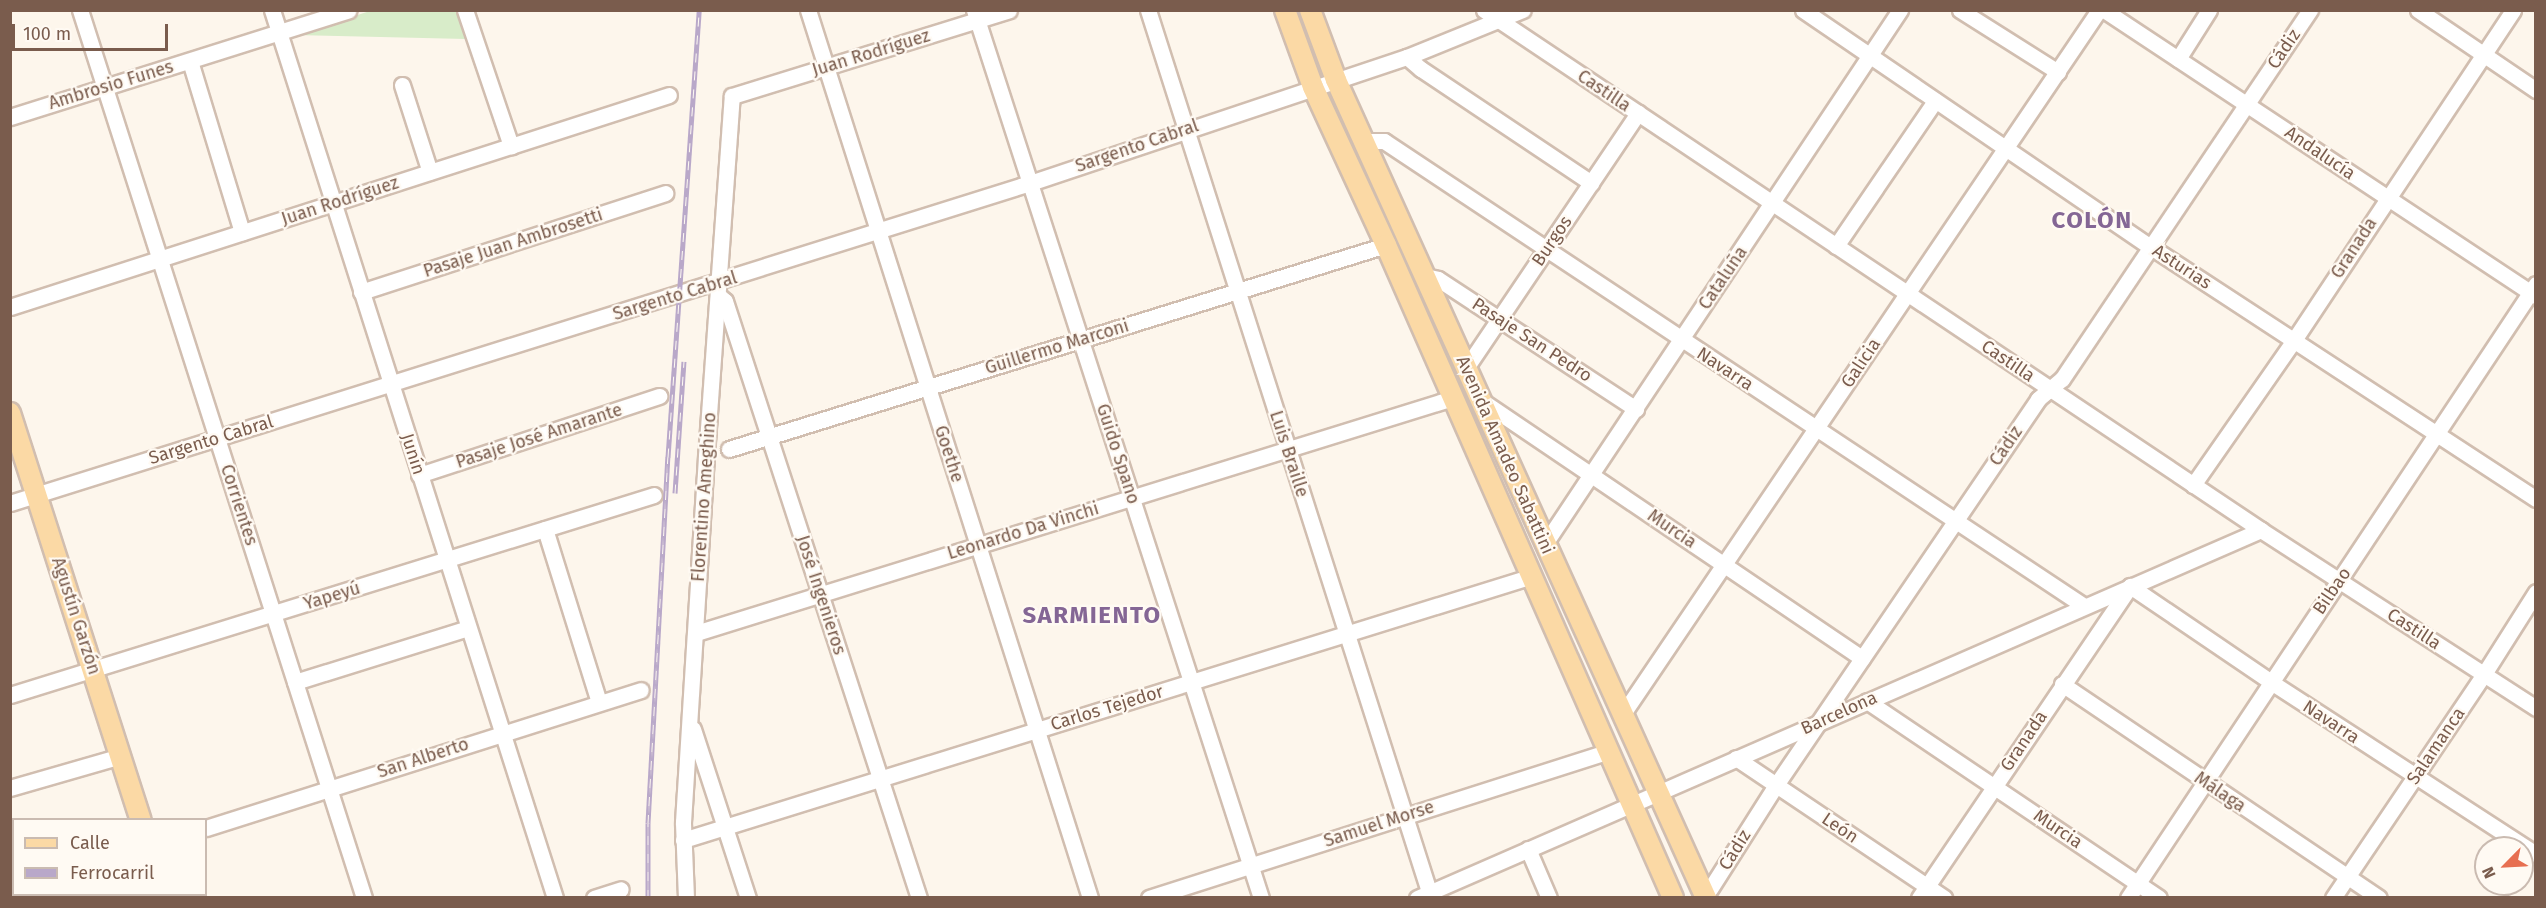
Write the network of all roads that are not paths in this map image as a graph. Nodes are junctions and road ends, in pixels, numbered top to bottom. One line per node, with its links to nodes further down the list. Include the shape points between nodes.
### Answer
1 (80, 10): 33 (street, Corrientes)
2 (272, 10): 23 (street, Junín)
3 (349, 10): 23 (street, Ambrosio Funes)
4 (465, 10): 44 (street)
5 (808, 10): 29 (street, Goethe)
6 (1010, 10): 21 (street, Juan Rodríguez)
7 (1148, 10): 42 (street, Luis Braille)
8 (1285, 10): 34 (main road, Avenida Amadeo Sabattini)
9 (1310, 10): 31 (main road, Avenida Amadeo Sabattini)
10 (1484, 10): 22 (street, Castilla)
11 (1522, 10): 22 (street, Sargento Cabral)
12 (1803, 10): 26 (street, Asturias)
13 (1900, 10): 26 (street, Cataluña)
14 (1960, 10): 30 (street)
15 (2099, 10): 30 (street, Galicia)
16 (2104, 10): 27 (street, Andalucía)
17 (2210, 10): 27 (street)
18 (2310, 10): 39 (street, Cádiz)
19 (2418, 10): 24 (street)
20 (2513, 10): 24 (street, Granada)
21 (976, 15): 29 (street, Juan Rodríguez); 47 (street, Guido Spano)
22 (1499, 21): 25 (street, Sargento Cabral); 40 (street, Castilla)
23 (279, 33): 28 (street, Ambrosio Funes); 52 (street, Junín)
24 (2483, 55): 35 (street); 50 (street, Granada)
25 (1407, 57): 31 (street, Sargento Cabral); 48 (street)
26 (1870, 57): 38 (street, Asturias); 51 (street, Cataluña)
27 (2178, 59): 39 (street, Andalucía)
28 (190, 61): 33 (street, Ambrosio Funes); 54 (street)
29 (826, 67): 37 (street, Juan Rodríguez); 53 (street, Goethe)
30 (2058, 72): 45 (street, Galicia)
31 (1336, 80): 34 (street, Sargento Cabral); 43 (main road, Avenida Amadeo Sabattini)
32 (402, 85): 46 (street)
33 (104, 86): 41 (street, Ambrosio Funes); 59 (street, Corrientes)
34 (1313, 87): 42 (street, Sargento Cabral); 55 (main road, Avenida Amadeo Sabattini)
35 (2535, 90)
36 (669, 95): 44 (street, Juan Rodríguez)
37 (732, 96): 61 (street, Florentino Ameghino)
38 (1935, 101): 45 (street, Asturias); 56 (street)
39 (2246, 105): 50 (street, Andalucía); 57 (street, Cádiz)
40 (1638, 113): 48 (street, Burgos); 51 (street, Castilla)
41 (10, 117)
42 (1186, 129): 47 (street, Sargento Cabral); 62 (street, Luis Braille)
43 (1365, 141): 58 (street, Navarra, via 1384,141); 60 (main road, Avenida Amadeo Sabattini)
44 (510, 146): 46 (street, Juan Rodríguez)
45 (2006, 149): 57 (street, Asturias); 65 (street, Galicia)
46 (430, 172): 52 (street, Juan Rodríguez)
47 (1030, 183): 53 (street, Sargento Cabral); 68 (street, Guido Spano)
48 (1591, 183): 58 (street, Burgos)
49 (665, 193): 64 (street, Pasaje Juan Ambrosetti)
50 (2387, 198): 63 (street, Andalucía); 70 (street, Granada)
51 (1772, 203): 56 (street, Castilla); 69 (street, Cataluña)
52 (332, 204): 54 (street, Juan Rodríguez); 64 (street, Junín)
53 (878, 231): 61 (street, Sargento Cabral); 73 (street, Goethe)
54 (242, 232): 59 (street, Juan Rodríguez)
55 (1386, 245): 62 (street, Guillermo Marconi); 76 (main road, Avenida Amadeo Sabattini)
56 (1836, 246): 65 (street, Castilla)
57 (2151, 247): 70 (street, Asturias); 74 (street, Cádiz, via 2062,379)
58 (1545, 251): 67 (street, Burgos); 69 (street, Navarra)
59 (161, 260): 66 (street, Juan Rodríguez); 83 (street, Corrientes)
60 (1425, 276): 67 (street, Pasaje San Pedro, via 1438,279); 71 (main road, Avenida Amadeo Sabattini)
61 (718, 288): 72 (street, Sargento Cabral); 82 (street, José Ingenieros); 109 (street, Florentino Ameghino)
62 (1237, 291): 68 (street, Guillermo Marconi); 85 (street, Luis Braille)
63 (2534, 291): 81 (street, Bilbao)
64 (361, 292): 72 (street, Junín)
65 (1908, 294): 74 (street, Castilla); 80 (street, Galicia)
66 (10, 307)
67 (1499, 319): 71 (street, Burgos); 78 (street, Pasaje San Pedro)
68 (1081, 339): 73 (street, Guillermo Marconi); 91 (street, Guido Spano)
69 (1681, 340): 78 (street, Cataluña); 80 (street, Navarra)
70 (2294, 340): 81 (street, Asturias); 88 (street, Granada)
71 (1466, 368): 77 (main road, Avenida Amadeo Sabattini)
72 (390, 384): 83 (street, Sargento Cabral); 86 (street, Junín)
73 (928, 387): 82 (street, Guillermo Marconi); 97 (street, Goethe)
74 (2050, 389): 88 (street, Castilla); 94 (street, Cádiz, via 2038,399)
75 (659, 396): 86 (street, Pasaje José Amarante)
76 (1453, 398): 85 (street, Leonardo Da Vinchi); 101 (main road, Avenida Amadeo Sabattini)
77 (1481, 401): 87 (street, Murcia); 98 (main road, Avenida Amadeo Sabattini)
78 (1636, 409): 87 (street, Cataluña)
79 (10, 413): 89 (main road, Agustín Garzón)
80 (1817, 430): 94 (street, Navarra); 100 (street, Galicia)
81 (2436, 433): 92 (street, Asturias); 102 (street, Bilbao)
82 (769, 436): 84 (street, Guillermo Marconi); 105 (street, José Ingenieros)
83 (217, 438): 89 (street, Sargento Cabral); 107 (street, Corrientes)
84 (729, 449)
85 (1287, 449): 91 (street, Leonardo Da Vinchi); 110 (street, Luis Braille)
86 (419, 475): 99 (street, Junín)
87 (1592, 476): 98 (street, Cataluña); 100 (street, Murcia)
88 (2193, 484): 96 (street, Castilla)
89 (36, 495): 93 (street, Sargento Cabral); 112 (main road, Agustín Garzón)
90 (654, 495): 95 (street, Yapeyú)
91 (1132, 497): 97 (street, Leonardo Da Vinchi); 115 (street, Guido Spano)
92 (2535, 499)
93 (10, 503)
94 (1955, 521): 106 (street, Navarra); 111 (street, Cádiz)
95 (545, 529): 99 (street, Yapeyú); 121 (street)
96 (2261, 530): 102 (street, Castilla); 103 (street, Barcelona)
97 (978, 545): 105 (street, Leonardo Da Vinchi); 126 (street, Goethe)
98 (1544, 545): 123 (main road, Avenida Amadeo Sabattini)
99 (447, 560): 107 (street, Yapeyú); 108 (street, Junín)
100 (1726, 566): 111 (street, Murcia); 123 (street, Galicia)
101 (1532, 576): 110 (street, Carlos Tejedor); 128 (main road, Avenida Amadeo Sabattini)
102 (2339, 580): 113 (street, Castilla); 116 (street, Bilbao)
103 (2130, 586): 106 (street, Barcelona); 116 (street, Navarra); 117 (street, Granada)
104 (2535, 592): 113 (street, Salamanca)
105 (820, 594): 109 (street, Leonardo Da Vinchi); 132 (street, José Ingenieros)
106 (2084, 606): 120 (street, Barcelona)
107 (274, 613): 112 (street, Yapeyú); 114 (street, Corrientes)
108 (468, 628): 114 (street); 127 (street, Junín)
109 (696, 633): 124 (street, Florentino Ameghino)
110 (1346, 634): 115 (street, Carlos Tejedor); 140 (street, Luis Braille)
111 (1862, 658): 125 (street, Cádiz)
112 (94, 670): 119 (street, Yapeyú); 129 (main road, Agustín Garzón)
113 (2484, 674): 122 (street, Castilla); 131 (street, Salamanca)
114 (295, 682): 137 (street, Corrientes)
115 (1192, 682): 126 (street, Carlos Tejedor); 147 (street, Guido Spano)
116 (2271, 682): 131 (street, Navarra); 133 (street, Bilbao)
117 (2062, 684): 133 (street, Málaga); 135 (street, Granada)
118 (641, 690): 121 (street, San Alberto)
119 (10, 695)
120 (1867, 701): 125 (street, Barcelona); 135 (street, Murcia)
121 (599, 702): 127 (street, San Alberto)
122 (2535, 708)
123 (1622, 715): 138 (main road, Avenida Amadeo Sabattini)
124 (690, 721): 142 (street); 144 (street, Florentino Ameghino)
125 (1819, 722): 130 (street, Barcelona); 134 (street, Cádiz)
126 (1037, 730): 132 (street, Carlos Tejedor); 161 (street, Goethe)
127 (502, 733): 137 (street, San Alberto); 156 (street, Junín)
128 (1609, 751): 139 (main road, Avenida Amadeo Sabattini); 140 (street, Samuel Morse)
129 (121, 756): 136 (street); 141 (main road, Agustín Garzón)
130 (1736, 758): 134 (street, León); 138 (street, Barcelona)
131 (2415, 777): 146 (street, Navarra); 148 (street, Salamanca)
132 (880, 778): 142 (street, Carlos Tejedor); 160 (street, José Ingenieros)
133 (2205, 782): 148 (street, Málaga); 149 (street, Bilbao)
134 (1776, 785): 151 (street, León); 153 (street, Cádiz)
135 (1993, 785): 149 (street, Murcia); 151 (street, Granada)
136 (10, 788)
137 (330, 788): 143 (street, San Alberto); 155 (street, Corrientes)
138 (1658, 792): 139 (street, Barcelona); 153 (main road, Avenida Amadeo Sabattini)
139 (1632, 804): 145 (street, Barcelona); 165 (main road, Avenida Amadeo Sabattini)
140 (1404, 816): 147 (street, Samuel Morse); 154 (street, Luis Braille)
141 (141, 818)
142 (725, 826): 144 (street, Carlos Tejedor); 159 (street)
143 (207, 828)
144 (682, 840): 158 (street, Florentino Ameghino)
145 (1528, 849): 154 (street, Barcelona); 164 (street)
146 (2535, 854)
147 (1251, 864): 152 (street, Samuel Morse); 163 (street, Guido Spano)
148 (2347, 877): 169 (street, Salamanca); 170 (street, Málaga)
149 (2138, 883): 167 (street, Bilbao); 168 (street, Murcia)
150 (621, 889): 157 (street)
151 (1923, 892): 166 (street, León)
152 (1171, 894): 162 (street, Samuel Morse)
153 (1710, 894)
154 (1425, 896)
155 (364, 897)
156 (555, 897)
157 (594, 897)
158 (686, 897)
159 (748, 897)
160 (919, 897)
161 (1090, 897)
162 (1149, 897)
163 (1261, 897)
164 (1549, 897)
165 (1673, 897)
166 (1944, 897)
167 (2128, 897)
168 (2159, 897)
169 (2333, 897)
170 (2379, 897)

